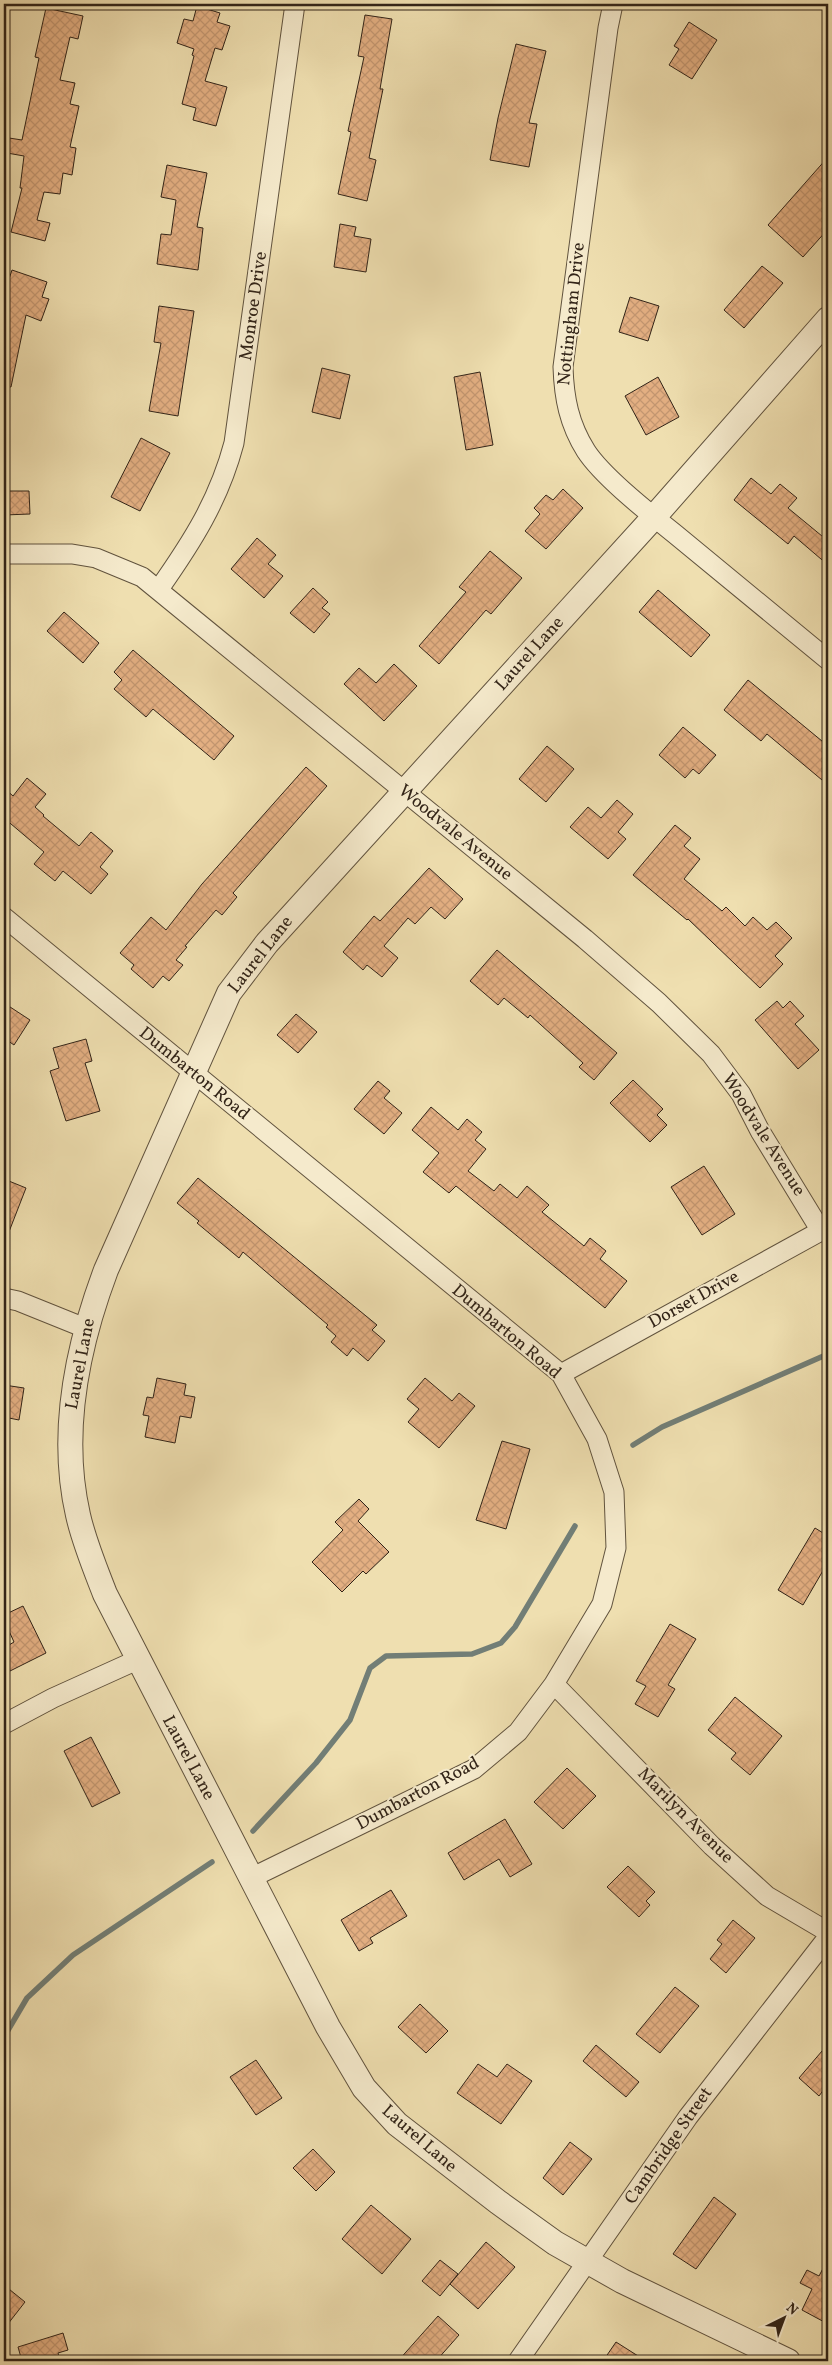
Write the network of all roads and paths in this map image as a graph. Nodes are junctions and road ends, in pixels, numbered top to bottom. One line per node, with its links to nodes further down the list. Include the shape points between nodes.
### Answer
1 (295, 4): 6 (street, Monroe Drive, via 234,443 229,463 204,521)
2 (613, 4): 4 (street, Nottingham Drive, via 562,368 564,397 572,426 586,452)
3 (828, 319): 4 (street, Laurel Lane)
4 (654, 517): 7 (street, Nottingham Drive); 8 (street, Laurel Lane)
5 (4, 554): 6 (street, Woodvale Avenue, via 72,554 96,558 142,577)
6 (159, 589): 8 (street, Woodvale Avenue)
7 (828, 660)
8 (405, 793): 10 (street, Laurel Lane, via 267,943 234,986); 11 (street, Woodvale Avenue, via 593,945 711,1054 741,1094 760,1131)
9 (4, 917): 10 (street, Dumbarton Road)
10 (193, 1074): 13 (street, Laurel Lane, via 106,1270); 14 (street, Dumbarton Road)
11 (825, 1229): 14 (street, Dorset Drive)
12 (4, 1298): 13 (street)
13 (85, 1328): 15 (street, Laurel Lane, via 71,1418 72,1471 78,1513 105,1594)
14 (560, 1374): 16 (street, Dumbarton Road, via 598,1439 614,1492 616,1548 602,1604)
15 (137, 1660): 17 (street); 18 (street, Laurel Lane)
16 (554, 1684): 18 (street, Dumbarton Road, via 518,1732 474,1769); 19 (street, Marilyn Avenue, via 712,1846 767,1896)
17 (4, 1724)
18 (251, 1878): 21 (street, Laurel Lane, via 328,2028 364,2088 397,2124 443,2162 555,2243)
19 (828, 1932)
20 (828, 1937): 21 (street, Cambridge Street, via 688,2117)
21 (588, 2262): 22 (street, Cambridge Street); 23 (street, Laurel Lane)
22 (518, 2361)
23 (788, 2361)

